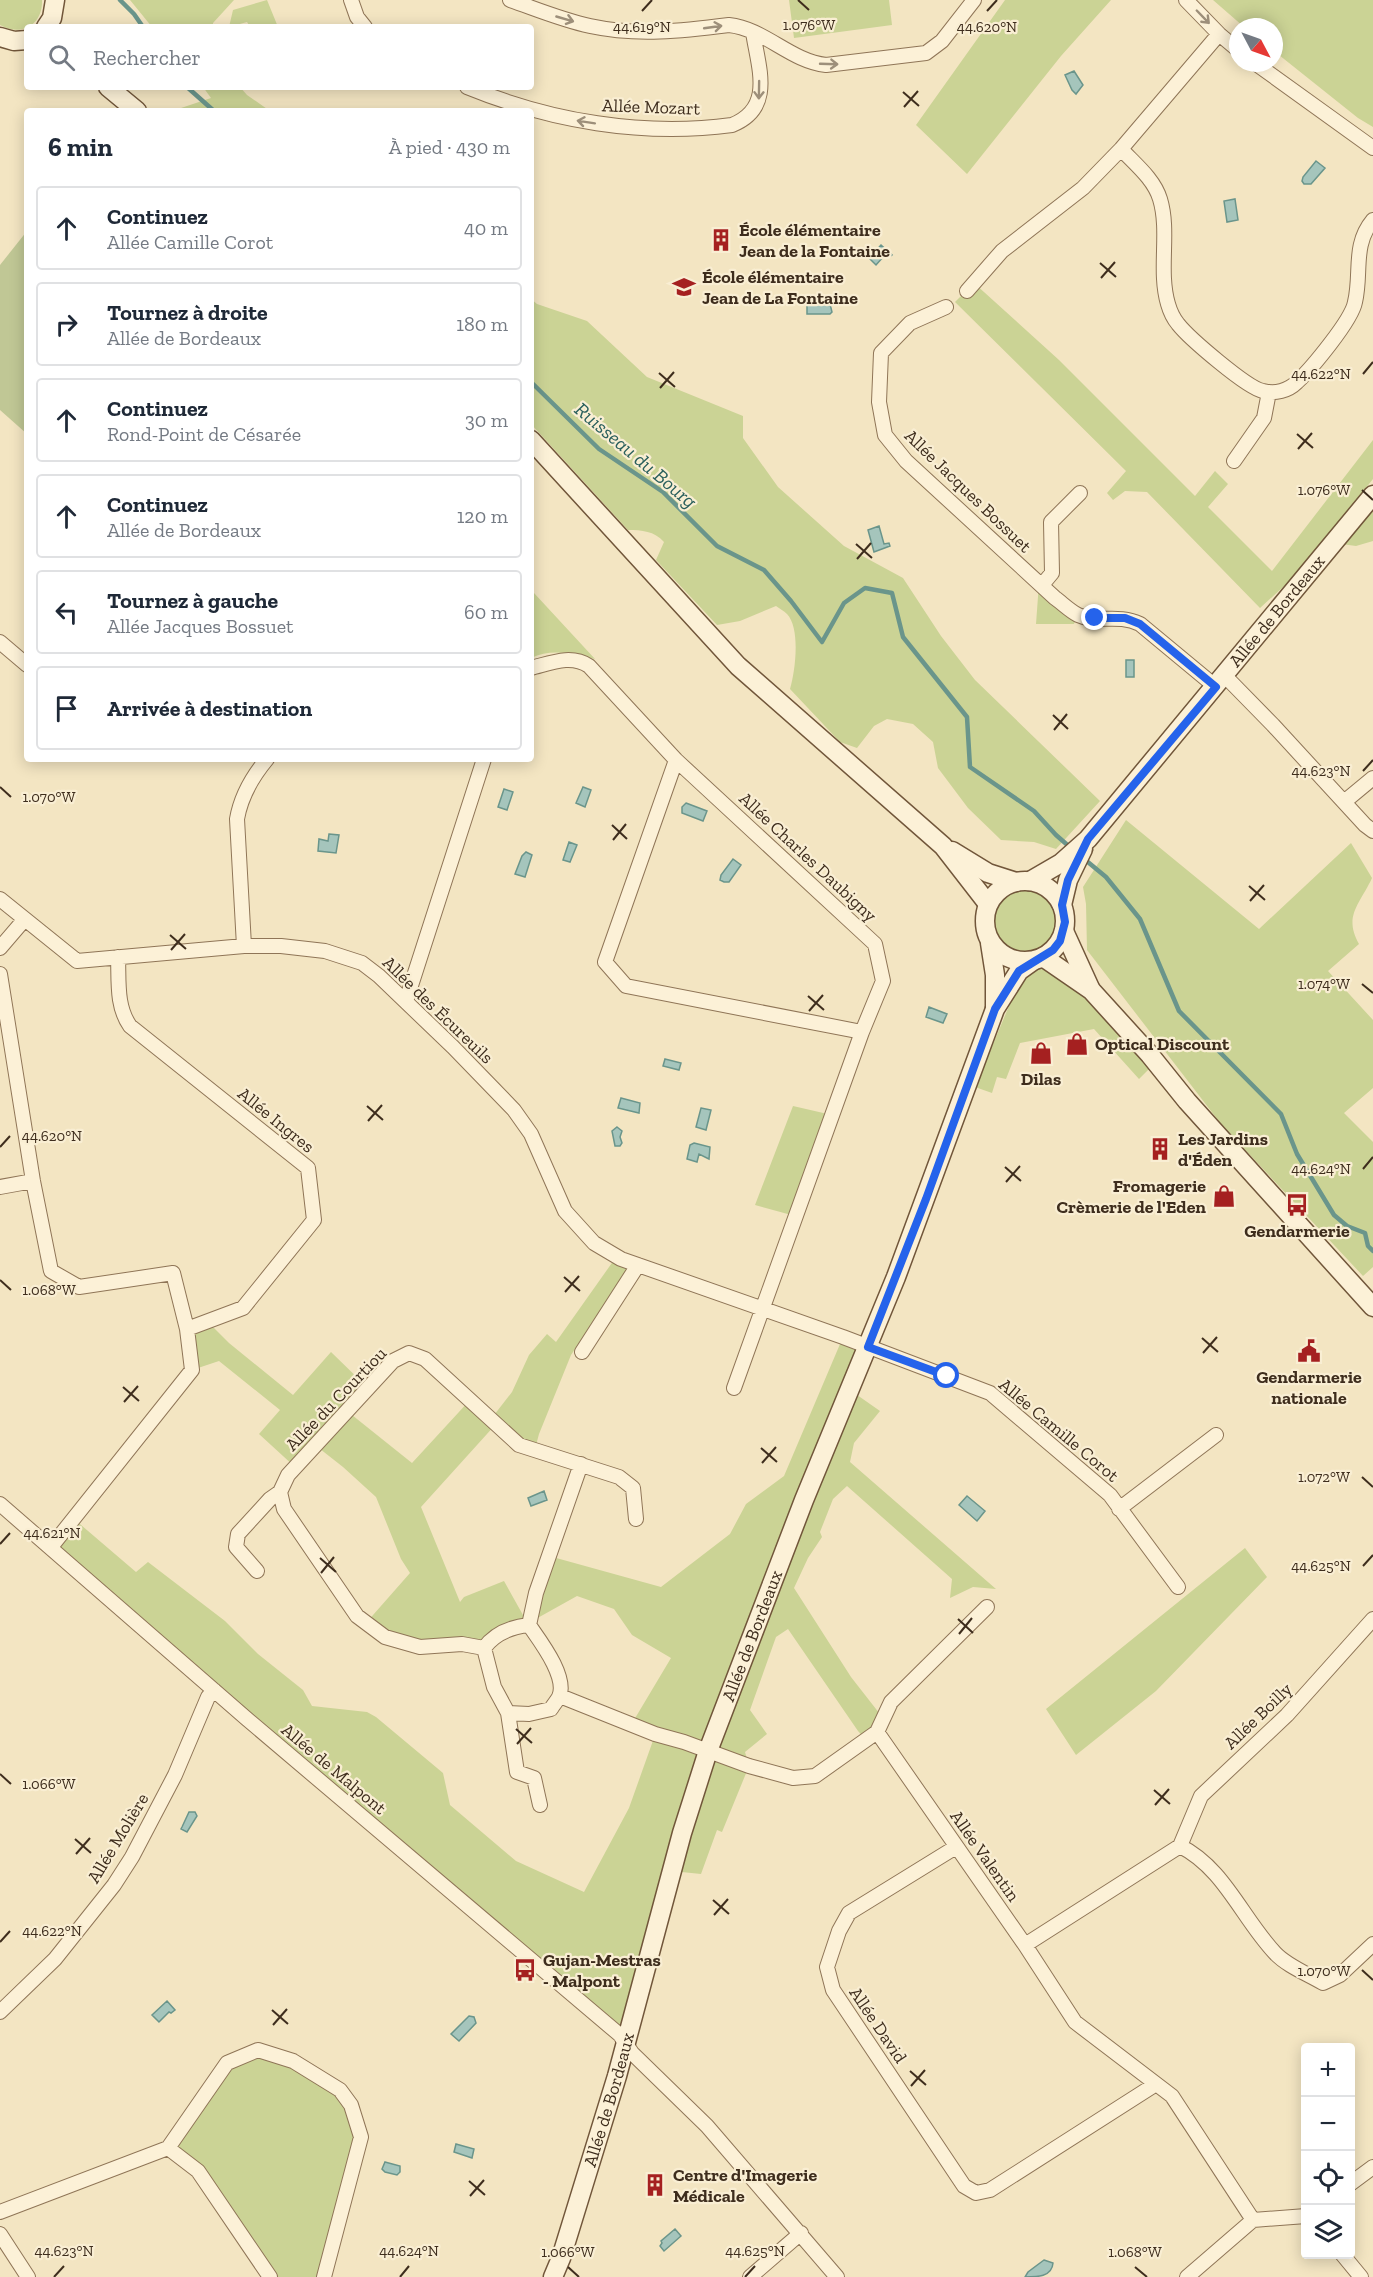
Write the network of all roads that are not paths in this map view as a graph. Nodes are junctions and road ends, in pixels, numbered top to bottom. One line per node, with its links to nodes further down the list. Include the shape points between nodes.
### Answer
1 (351, 0): 5 (street)
2 (510, 0): 6 (street, one-way to 6, via 590,26 670,32 729,25)
3 (974, 0): 6 (street, one-way to 3, via 815,64 839,65 917,55 934,48)
4 (1186, 0): 7 (street, one-way to 7)
5 (363, 24)
6 (753, 32): 16 (street, Allée Mozart, one-way to 16, via 760,97 753,112 742,121 671,128 591,123)
7 (1219, 34): 10 (street); 18 (street)
8 (0, 37): 9 (main road)
9 (24, 40)
10 (1229, 42)
11 (1267, 72): 17 (street)
12 (112, 90): 14 (main road)
13 (475, 90): 15 (street, Allée Mozart, one-way to 13)
14 (133, 108)
15 (527, 108)
16 (534, 110)
17 (1373, 148)
18 (1121, 149): 20 (street, via 1078,193 1002,251); 22 (street, via 1146,176 1160,200 1167,302 1177,323 1248,384)
19 (1373, 220): 22 (street, via 1359,249 1356,299 1348,320 1296,383)
20 (967, 291)
21 (946, 307): 27 (street, Allée Jacques Bossuet, via 910,323 881,353 879,402 885,435 906,460)
22 (1269, 392): 24 (street, via 1264,418)
23 (534, 443): 38 (main road, via 738,666)
24 (1234, 461)
25 (1080, 493): 27 (street, Allée Jacques Bossuet, via 1051,522 1052,573)
26 (1373, 495): 31 (main road, Allée de Bordeaux)
27 (1042, 585): 31 (street, Allée Jacques Bossuet, via 1077,615 1125,618 1140,624)
28 (0, 642): 29 (street)
29 (24, 662)
30 (534, 667): 32 (street, Allée Charles Daubigny, via 560,660 580,660)
31 (1221, 681): 36 (street, Allée Jacques Bossuet); 39 (main road, Allée de Bordeaux)
32 (676, 760): 55 (street, Allée Charles Daubigny, via 875,944 883,981); 55 (street, via 605,962 626,986)
33 (265, 762): 47 (street, via 247,788 237,819)
34 (483, 762): 53 (street)
35 (1373, 778): 36 (street)
36 (1344, 802): 37 (street, Allée Jacques Bossuet)
37 (1373, 831)
38 (943, 846): 40 (main road, via 988,873); 42 (main road)
39 (1070, 865): 40 (main road, Allée de Bordeaux); 43 (main road)
40 (1023, 881): 42 (main road, via 1004,886); 43 (main road, via 1049,888)
41 (0, 899): 44 (street, Allée des Écureuils)
42 (988, 904): 46 (main road, via 984,917)
43 (1062, 905): 45 (main road)
44 (24, 920): 48 (street); 49 (street, Allée des Écureuils, via 77,961)
45 (1064, 931): 50 (main road, via 1060,941); 52 (main road)
46 (990, 943): 50 (main road, via 1009,959); 54 (main road, Allée de Bordeaux)
47 (244, 946): 49 (street, Allée des Écureuils); 53 (street, Allée des Écureuils, via 314,949 353,959)
48 (0, 948)
49 (117, 957): 61 (street, Allée Ingres, via 120,1005 130,1026 308,1168 314,1220 243,1308)
50 (1038, 959): 52 (main road); 54 (main road, Allée de Bordeaux, via 1019,971)
51 (0, 974): 56 (street)
52 (1091, 990): 59 (main road, via 1195,1109)
53 (406, 1001): 58 (street, Allée des Écureuils, via 523,1123 565,1210 586,1236 613,1255)
54 (995, 1009): 62 (main road, Allée de Bordeaux)
55 (862, 1032): 60 (street, Allée Charles Daubigny)
56 (33, 1181): 57 (street); 61 (street, via 51,1271 79,1287 173,1273)
57 (0, 1187)
58 (638, 1264): 60 (street, Allée des Écureuils); 63 (street)
59 (1369, 1296)
60 (761, 1308): 62 (street, Allée des Écureuils); 64 (street)
61 (187, 1329): 71 (street, via 192,1370)
62 (868, 1347): 69 (street, Allée Camille Corot, via 990,1393 1110,1495); 82 (main road, Allée de Bordeaux, via 804,1500)
63 (582, 1352)
64 (734, 1388)
65 (1216, 1435): 69 (street, Allée Camille Corot)
66 (581, 1464): 67 (street, Allée du Courtiou, via 519,1444 425,1359 409,1353 393,1361 288,1475); 70 (street, Allée du Courtiou, via 619,1477 633,1488); 76 (street, via 536,1593)
67 (280, 1492): 72 (street, Allée du Courtiou, via 238,1534 236,1547); 77 (street, via 284,1509 357,1616 372,1628 385,1637 420,1647 462,1644)
68 (0, 1504): 71 (street, Allée de Malpont)
69 (1119, 1509): 73 (street, Allée Camille Corot)
70 (636, 1519)
71 (51, 1547): 78 (street, Allée de Malpont)
72 (257, 1571)
73 (1178, 1587)
74 (987, 1607): 81 (street, via 891,1702)
75 (1373, 1619): 84 (street, Allée Boilly, via 1287,1715 1201,1796)
76 (529, 1625): 77 (street, via 491,1638); 79 (street, via 561,1681)
77 (484, 1648): 80 (street, via 494,1687)
78 (214, 1690): 88 (street, Allée Molière, via 175,1775 114,1885 55,1959); 89 (street, Allée de Malpont)
79 (560, 1696): 80 (street, via 550,1709); 82 (street)
80 (508, 1713): 83 (street, via 517,1772 534,1778)
81 (877, 1732): 82 (street, via 815,1776 793,1778); 85 (street, Allée Valentin)
82 (708, 1751): 89 (main road, Allée de Bordeaux)
83 (540, 1805)
84 (1180, 1846): 86 (street, via 1211,1868 1276,1955 1323,1983 1340,1975); 87 (street)
85 (956, 1847): 87 (street, Allée Valentin); 90 (street, Allée David, via 849,1913 838,1931 827,1967 833,1990 964,2186 976,2193 990,2190)
86 (1373, 1944)
87 (1025, 1945): 90 (street, Allée Valentin, via 1076,2022)
88 (0, 2012)
89 (625, 2043): 97 (street, Allée de Malpont, via 707,2126); 103 (main road, Allée de Bordeaux)
90 (1156, 2084): 96 (street, Allée Valentin, via 1172,2096)
91 (168, 2148): 94 (street); 101 (street, via 198,2171); 102 (street, via 227,2063 258,2050 293,2061 340,2090 351,2105 361,2137)
92 (1373, 2167): 93 (street)
93 (1355, 2180)
94 (0, 2212)
95 (1301, 2216): 96 (street)
96 (1253, 2220): 106 (street)
97 (801, 2233): 104 (street); 105 (street, Allée de Malpont)
98 (0, 2234): 100 (street)
99 (1346, 2259): 107 (street)
100 (28, 2277)
101 (270, 2277)
102 (324, 2277)
103 (553, 2277)
104 (750, 2277)
105 (837, 2277)
106 (1186, 2277)
107 (1361, 2277)

